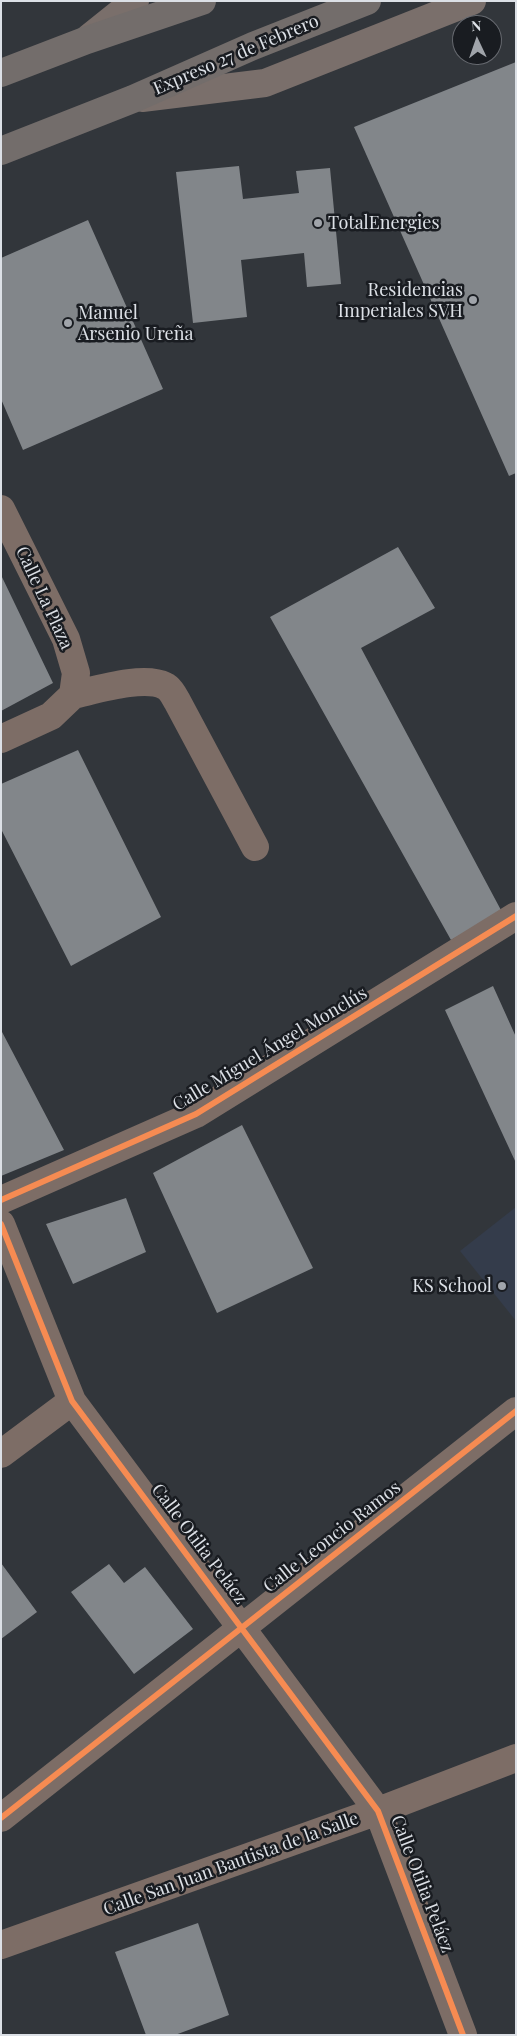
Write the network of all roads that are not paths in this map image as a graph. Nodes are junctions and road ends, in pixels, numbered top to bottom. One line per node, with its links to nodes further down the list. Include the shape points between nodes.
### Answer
1 (135, 1): 5 (main road)
2 (202, 1): 5 (highway)
3 (367, 1): 7 (highway, Expreso 27 de Febrero, via 253,46)
4 (472, 1): 7 (main road, via 265,83)
5 (86, 40): 6 (highway)
6 (1, 73)
7 (133, 99): 8 (highway, Expreso 27 de Febrero)
8 (1, 151)
9 (1, 509): 10 (street, Calle La Plaza, via 66,639 76,673)
10 (73, 695): 11 (street, via 51,716); 12 (street, via 135,683 152,682 167,686)
11 (1, 739)
12 (255, 847)
13 (516, 916): 14 (street, Calle Miguel Ángel Monclús, via 196,1114)
14 (1, 1200)
15 (1, 1224): 16 (street, Calle Otilia Peláez)
16 (72, 1401): 18 (street); 19 (street, Calle Otilia Peláez)
17 (516, 1411): 19 (street, Calle Leoncio Ramos)
18 (1, 1454)
19 (242, 1627): 21 (street, Calle Otilia Peláez); 22 (street, Calle Leoncio Ramos)
20 (516, 1758): 21 (street, Calle San Juan Bautista de la Salle)
21 (378, 1811): 23 (street, Calle San Juan Bautista de la Salle); 24 (street, Calle Otilia Peláez)
22 (1, 1818)
23 (1, 1945)
24 (463, 2035)

